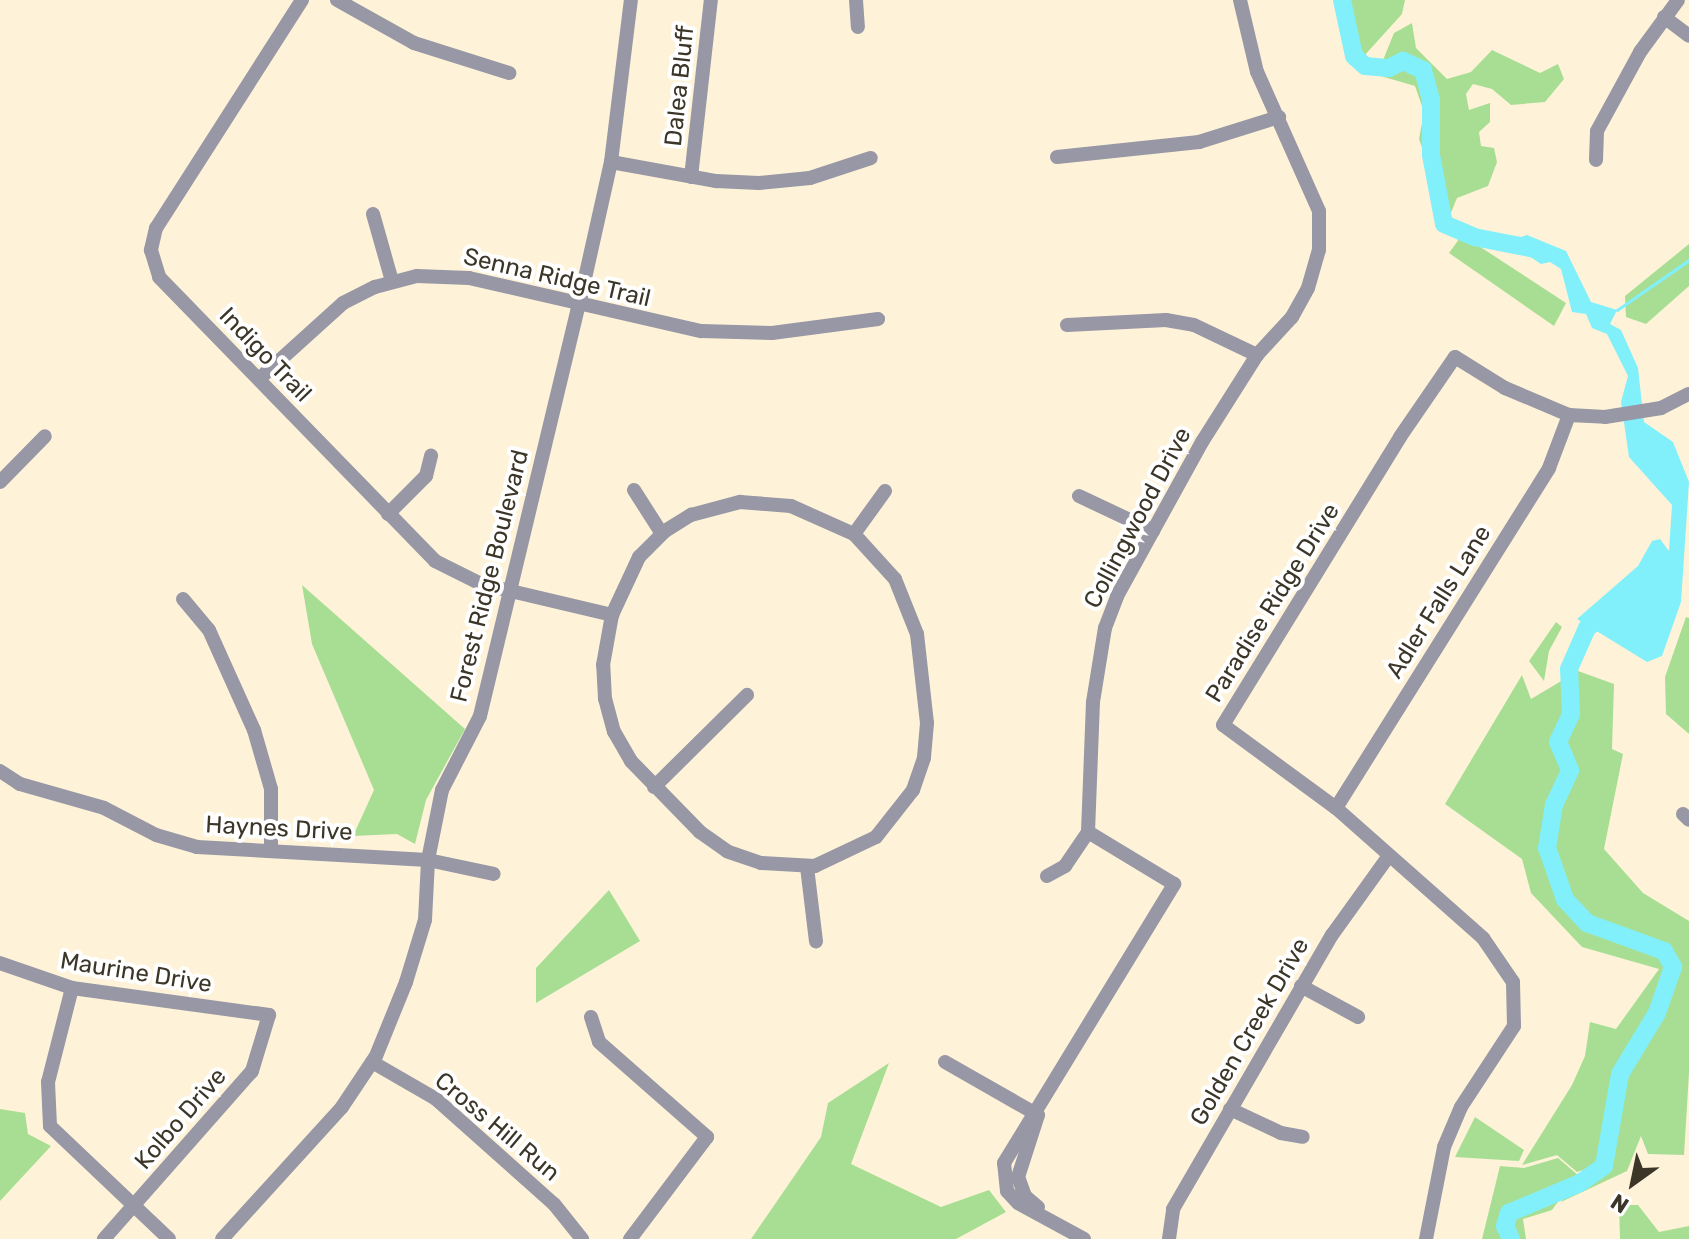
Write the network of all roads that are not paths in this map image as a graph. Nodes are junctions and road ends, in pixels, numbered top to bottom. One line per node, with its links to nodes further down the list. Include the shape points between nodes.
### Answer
1 (302, 0): 24 (street, Indigo Trail, via 151,244 162,282)
2 (337, 0): 11 (street, via 414,43)
3 (631, 0): 16 (street, Forest Ridge Boulevard)
4 (711, 0): 17 (street, Dalea Bluff)
5 (856, 0): 9 (street)
6 (1240, 0): 12 (street, Collingwood Drive, via 1257,72)
7 (1678, 0): 8 (street)
8 (1664, 17): 10 (street); 15 (street, via 1597,131)
9 (858, 27)
10 (1689, 36)
11 (509, 73)
12 (1279, 117): 13 (street, via 1199,142); 23 (street, Collingwood Drive, via 1319,211 1319,250 1308,288 1292,317)
13 (1057, 157)
14 (871, 158): 17 (street, via 784,181)
15 (1596, 160)
16 (611, 162): 17 (street); 20 (street, Forest Ridge Boulevard)
17 (691, 177)
18 (373, 214): 19 (street)
19 (392, 281): 20 (street, Senna Ridge Trail, via 452,276); 24 (street, Senna Ridge Trail, via 328,313)
20 (579, 305): 21 (street, Senna Ridge Trail, via 665,326 736,333); 37 (street, Forest Ridge Boulevard)
21 (878, 319)
22 (1067, 325): 23 (street, via 1166,320 1194,325)
23 (1257, 355): 34 (street, Collingwood Drive)
24 (259, 379): 33 (street, Indigo Trail)
25 (1689, 394): 26 (street, Paradise Ridge Drive, via 1661,408 1605,417)
26 (1569, 415): 43 (street, Adler Falls Lane, via 1549,468); 43 (street, Paradise Ridge Drive, via 1505,388 1455,357 1223,725)
27 (45, 436): 29 (street)
28 (431, 456): 33 (street, via 426,476)
29 (0, 482)
30 (634, 490): 35 (street)
31 (885, 491): 36 (street)
32 (1079, 496): 34 (street)
33 (388, 514): 37 (street, Indigo Trail, via 443,566)
34 (1153, 531): 44 (street, Collingwood Drive, via 1117,596 1098,661)
35 (662, 534): 36 (street, via 707,509 756,502 808,511); 39 (street, via 629,572)
36 (854, 534): 48 (street, via 886,566 912,618 927,723 924,758 905,806 882,832 847,855)
37 (509, 592): 39 (street, Indigo Trail); 47 (street, Forest Ridge Boulevard, via 480,716 442,790)
38 (183, 599): 45 (street, via 209,630 254,730 271,789)
39 (612, 615): 42 (street, via 603,665 609,716 622,747)
40 (747, 695): 42 (street)
41 (0, 771): 45 (street, Haynes Drive, via 20,784 104,808 156,835 197,847)
42 (654, 787): 48 (street, via 727,851 761,863)
43 (1336, 808): 46 (street, Paradise Ridge Drive)
44 (1088, 832): 50 (street, via 1065,866); 61 (street, via 1174,884)
45 (271, 849): 47 (street, Haynes Drive)
46 (1388, 857): 53 (street, Golden Creek Drive); 71 (street, Paradise Ridge Drive, via 1483,938 1513,982 1514,1026 1461,1107 1444,1147)
47 (428, 860): 49 (street, Haynes Drive); 58 (street, Forest Ridge Boulevard, via 425,920)
48 (807, 867): 51 (street)
49 (494, 874)
50 (1047, 876)
51 (816, 941)
52 (0, 963): 54 (street, Maurine Drive)
53 (1301, 986): 57 (street); 60 (street, Golden Creek Drive)
54 (72, 988): 55 (street, Maurine Drive); 63 (street, via 48,1082 50,1126)
55 (269, 1015): 63 (street, Kolbo Drive, via 252,1071)
56 (591, 1017): 68 (street, via 599,1042 707,1137)
57 (1358, 1017)
58 (372, 1062): 66 (street, Forest Ridge Boulevard, via 284,1176); 67 (street, Cross Hill Run, via 436,1099 554,1204)
59 (945, 1062): 61 (street)
60 (1230, 1109): 62 (street, via 1281,1133); 70 (street, Golden Creek Drive, via 1173,1209)
61 (1038, 1115): 69 (street, via 1018,1177 1025,1196)
62 (1303, 1137)
63 (133, 1207): 64 (street, Kolbo Drive); 65 (street)
64 (104, 1239)
65 (169, 1239)
66 (222, 1239)
67 (582, 1239)
68 (630, 1239)
69 (1084, 1239)
70 (1169, 1239)
71 (1426, 1239)

